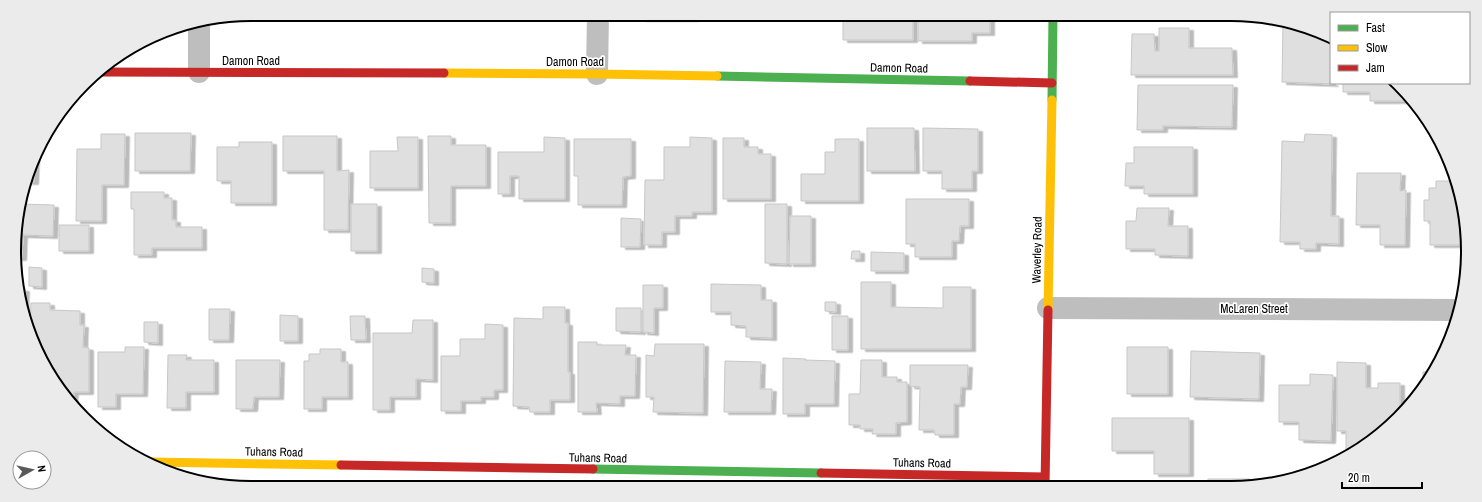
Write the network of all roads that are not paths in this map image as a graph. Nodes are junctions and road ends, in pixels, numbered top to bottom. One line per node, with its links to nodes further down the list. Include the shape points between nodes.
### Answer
1 (598, 21): 6 (street)
2 (1054, 21): 7 (street, Waverley Road)
3 (199, 27): 5 (street)
4 (107, 72): 5 (street, Damon Road)
5 (199, 72): 6 (street, Damon Road)
6 (597, 74): 7 (street, Damon Road)
7 (1052, 83): 8 (street, Waverley Road)
8 (1048, 308): 9 (street, McLaren Street); 11 (street, Waverley Road)
9 (1453, 310)
10 (161, 462): 11 (street, Tuhans Road)
11 (1045, 477): 12 (street, Waverley Road)
12 (1045, 481)

